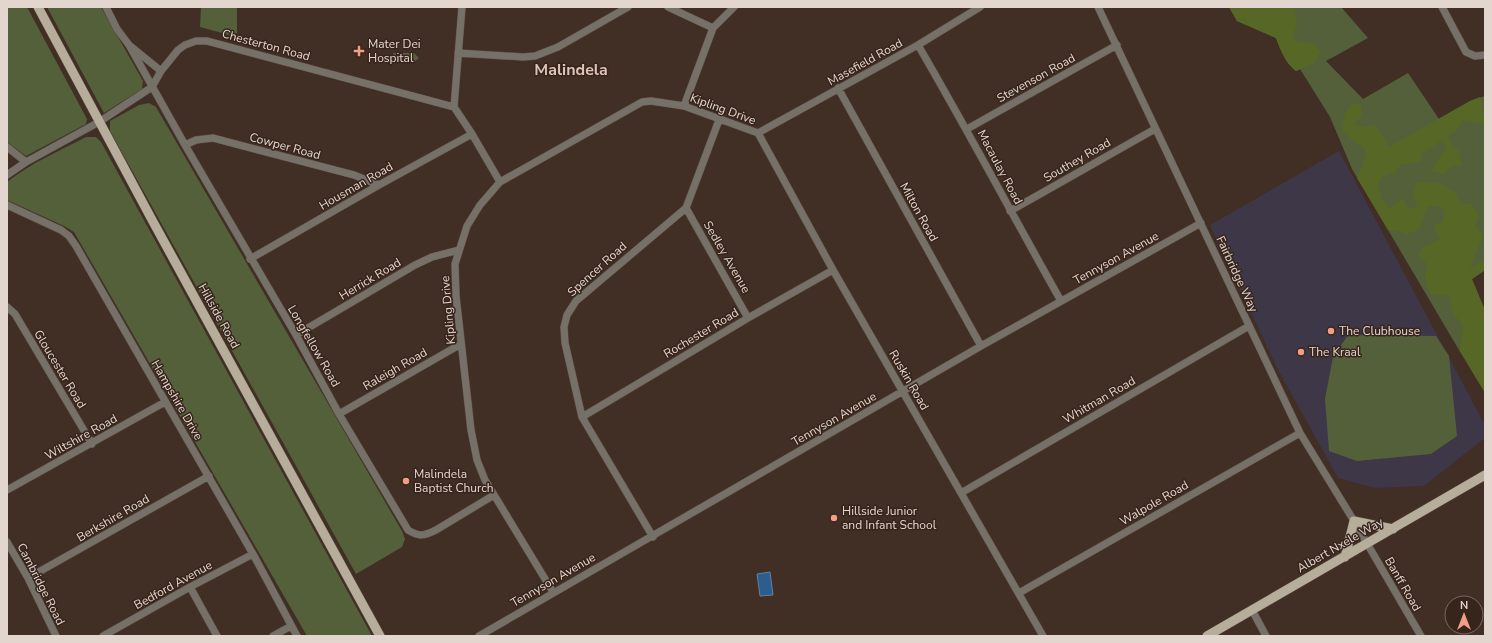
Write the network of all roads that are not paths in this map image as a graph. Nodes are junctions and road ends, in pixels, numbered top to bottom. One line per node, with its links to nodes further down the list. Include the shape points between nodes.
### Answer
1 (38, 7): 22 (main road, Hillside Road)
2 (106, 7): 12 (street)
3 (462, 7): 14 (street)
4 (628, 7): 14 (street, via 558,47 535,56)
5 (668, 7): 10 (street)
6 (734, 7): 10 (street)
7 (980, 7): 11 (street, Masefield Road)
8 (1098, 7): 13 (street, Fairbridge Way)
9 (1442, 7): 15 (street, via 1466,52 1475,56)
10 (713, 28): 19 (street)
11 (918, 45): 18 (street, Masefield Road); 23 (street, Macaulay Road)
12 (129, 46): 16 (street); 17 (street, Longfellow Road)
13 (1117, 46): 23 (street, Stevenson Road); 24 (street, Fairbridge Way)
14 (458, 53): 20 (street)
15 (1485, 55)
16 (160, 71): 17 (street, Chesterton Road); 20 (street, Chesterton Road, via 186,44 207,41)
17 (152, 87): 22 (street, Chesterton Road); 27 (street, Longfellow Road)
18 (838, 88): 25 (street, Masefield Road); 46 (street, Milton Road)
19 (684, 106): 21 (street, Kipling Drive); 31 (street, Kipling Drive, via 642,102)
20 (454, 107): 26 (street)
21 (719, 120): 25 (street, Kipling Drive); 34 (street, Spencer Road)
22 (99, 122): 29 (street, Chesterton Road); 76 (main road, Hillside Road)
23 (967, 129): 35 (street, Macaulay Road)
24 (1155, 129): 35 (street, Southey Road); 36 (street, Fairbridge Way)
25 (758, 133): 39 (street, Ruskin Road)
26 (472, 134): 31 (street); 32 (street, Housman Road)
27 (185, 145): 32 (street, Cowper Road, via 196,140 213,138 354,175); 38 (street, Longfellow Road)
28 (7, 147): 29 (street)
29 (26, 162): 30 (street, Chesterton Road)
30 (7, 175)
31 (500, 182): 37 (street, Kipling Drive, via 480,205 467,226)
32 (380, 185): 38 (street, Housman Road)
33 (7, 205): 48 (street, Hampshire Drive, via 62,230 69,236)
34 (686, 208): 42 (street, Sedley Avenue); 50 (street, Spencer Road, via 576,301 567,314 564,327 565,343)
35 (1010, 211): 40 (street, Macaulay Road)
36 (1202, 223): 40 (street, Tennyson Avenue); 43 (street, Fairbridge Way)
37 (459, 250): 44 (street, Herrick Road, via 432,257 415,265); 45 (street, Kipling Drive, via 455,276)
38 (250, 259): 44 (street, Longfellow Road)
39 (833, 270): 42 (street, Rochester Road); 47 (street, Ruskin Road)
40 (1061, 301): 46 (street, Tennyson Avenue)
41 (7, 307): 52 (street, Gloucester Road, via 16,314)
42 (748, 318): 50 (street, Rochester Road)
43 (1249, 326): 51 (street, Fairbridge Way); 56 (street, Whitman Road)
44 (296, 335): 49 (street, Longfellow Road)
45 (461, 344): 49 (street, Raleigh Road); 57 (street, Kipling Drive, via 470,424 477,460)
46 (981, 346): 47 (street, Tennyson Avenue)
47 (903, 391): 56 (street, Ruskin Road); 60 (street, Tennyson Avenue)
48 (165, 402): 52 (street, Wiltshire Road); 54 (street, Hampshire Drive)
49 (339, 414): 57 (street, Longfellow Road, via 408,530 416,535 426,535 436,530)
50 (582, 417): 60 (street, Spencer Road)
51 (1300, 433): 58 (street, Fairbridge Way); 68 (street, Walpole Road)
52 (92, 444): 55 (street, Wiltshire Road)
53 (1485, 475): 59 (main road, Albert Nxele Way)
54 (209, 476): 63 (street, Hampshire Drive); 65 (street, Berkshire Road)
55 (7, 490)
56 (961, 493): 68 (street, Ruskin Road)
57 (494, 495): 67 (street, Kipling Drive)
58 (1354, 521): 59 (main road); 62 (street, Fairbridge Way); 64 (main road)
59 (1393, 529): 62 (main road, Albert Nxele Way)
60 (653, 537): 67 (street, Tennyson Avenue)
61 (7, 542): 65 (street, Cambridge Road)
62 (1367, 544): 64 (main road, Albert Nxele Way); 81 (street, Banff Road)
63 (253, 554): 66 (street, Bedford Avenue); 70 (street, Hampshire Drive)
64 (1345, 557): 69 (main road, Albert Nxele Way)
65 (28, 578): 71 (street, Cambridge Road)
66 (190, 587): 72 (street, Bedford Avenue); 73 (street)
67 (553, 592): 77 (street, Tennyson Avenue)
68 (1019, 593): 78 (street, Ruskin Road)
69 (1252, 610): 79 (main road, Albert Nxele Way); 80 (street)
70 (291, 626): 74 (street); 75 (street, Hampshire Drive)
71 (56, 636)
72 (103, 636)
73 (217, 636)
74 (273, 636)
75 (298, 636)
76 (380, 636)
77 (479, 636)
78 (1043, 636)
79 (1207, 636)
80 (1266, 636)
81 (1421, 636)

